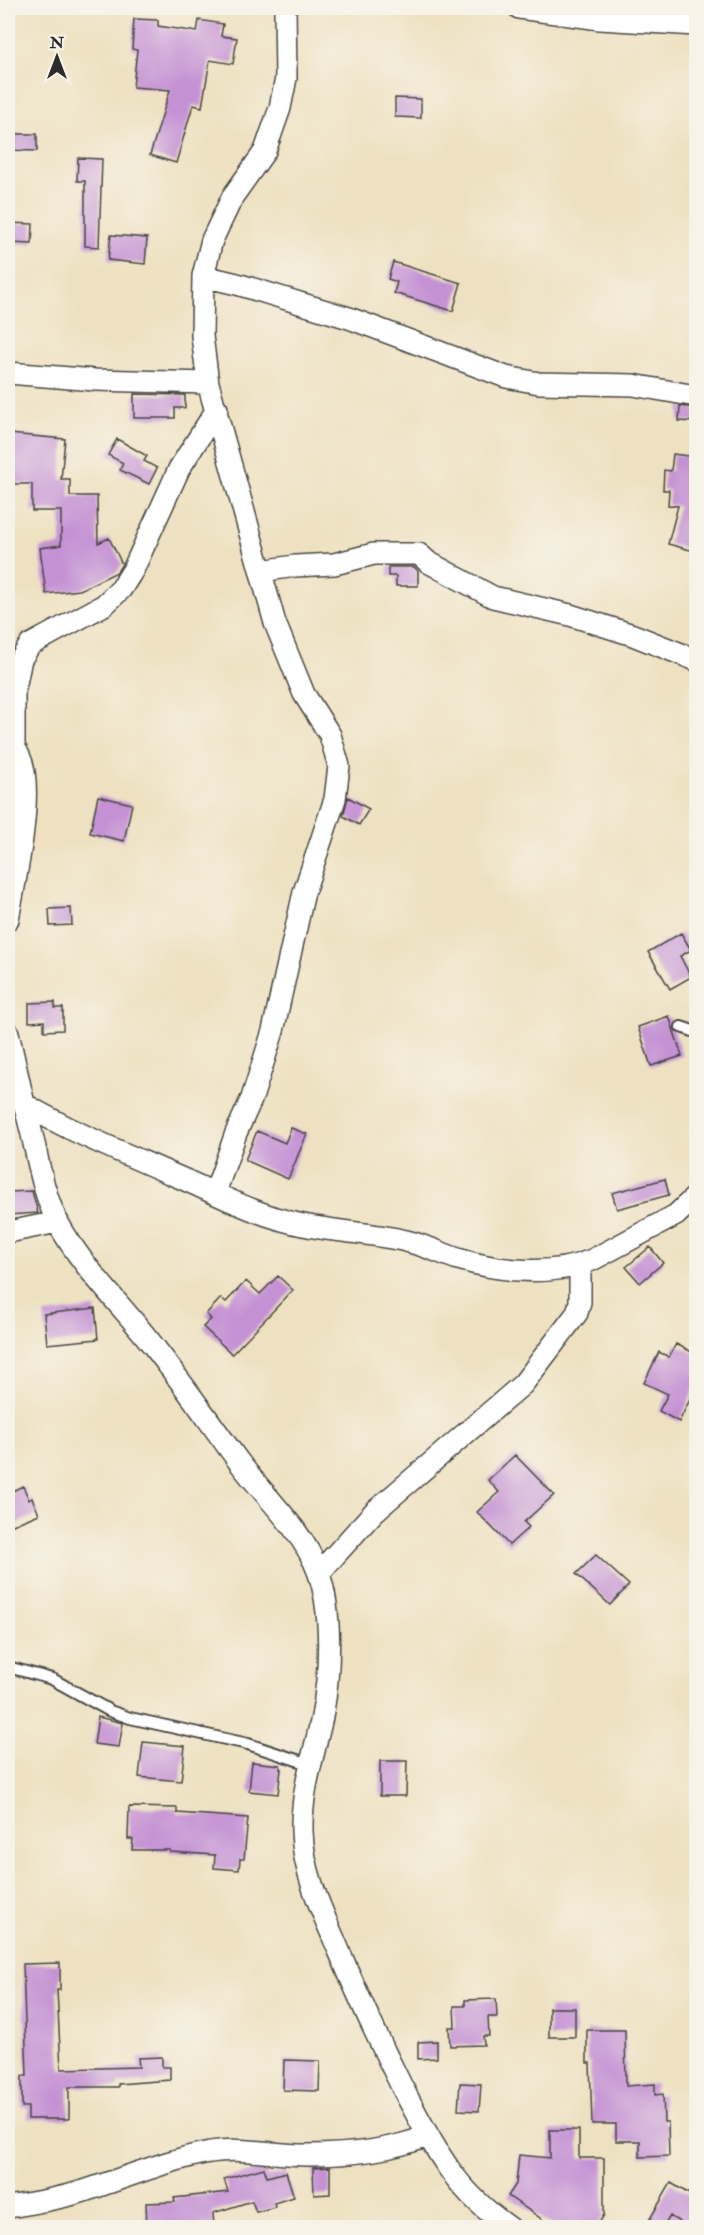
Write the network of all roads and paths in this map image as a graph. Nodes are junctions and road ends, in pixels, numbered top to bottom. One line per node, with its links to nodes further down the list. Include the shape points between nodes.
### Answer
1 (285, 8): 4 (street, via 286,78 280,108 265,150 233,196 212,240)
2 (519, 8): 3 (street, via 600,19)
3 (696, 25)
4 (203, 276): 6 (street, via 202,336); 7 (street, via 348,318 506,377 539,383 633,385)
5 (8, 373): 6 (street)
6 (208, 383): 8 (street)
7 (696, 396)
8 (217, 409): 9 (street); 11 (street, via 179,469 121,589 104,605 30,645 21,659)
9 (261, 571): 10 (street, via 334,564 374,554 419,554 493,597 570,615); 17 (street, via 286,653 304,694 330,735 339,766 334,799 304,892 273,1032)
10 (696, 660)
11 (11, 743): 12 (street, via 22,763 26,782 22,836)
12 (8, 919)
13 (681, 1027): 15 (lane)
14 (8, 1032): 16 (street)
15 (696, 1032)
16 (24, 1104): 17 (street, via 78,1134); 19 (street, via 45,1193)
17 (215, 1193): 21 (street, via 276,1219 405,1241 508,1269)
18 (696, 1196): 21 (street, via 676,1215)
19 (58, 1222): 20 (street); 22 (street, via 79,1256 156,1348 253,1481 286,1519)
20 (8, 1232)
21 (580, 1265): 22 (street, via 577,1313 523,1384 374,1512)
22 (319, 1573): 24 (street, via 326,1606 327,1673 322,1717)
23 (8, 1666): 24 (lane, via 52,1679 110,1712 248,1744)
24 (309, 1764): 25 (street, via 302,1830 308,1875 381,2046)
25 (427, 2136): 26 (street, via 346,2153 305,2155 245,2149 210,2152 84,2191); 27 (street, via 472,2198)
26 (8, 2207)
27 (504, 2225)

